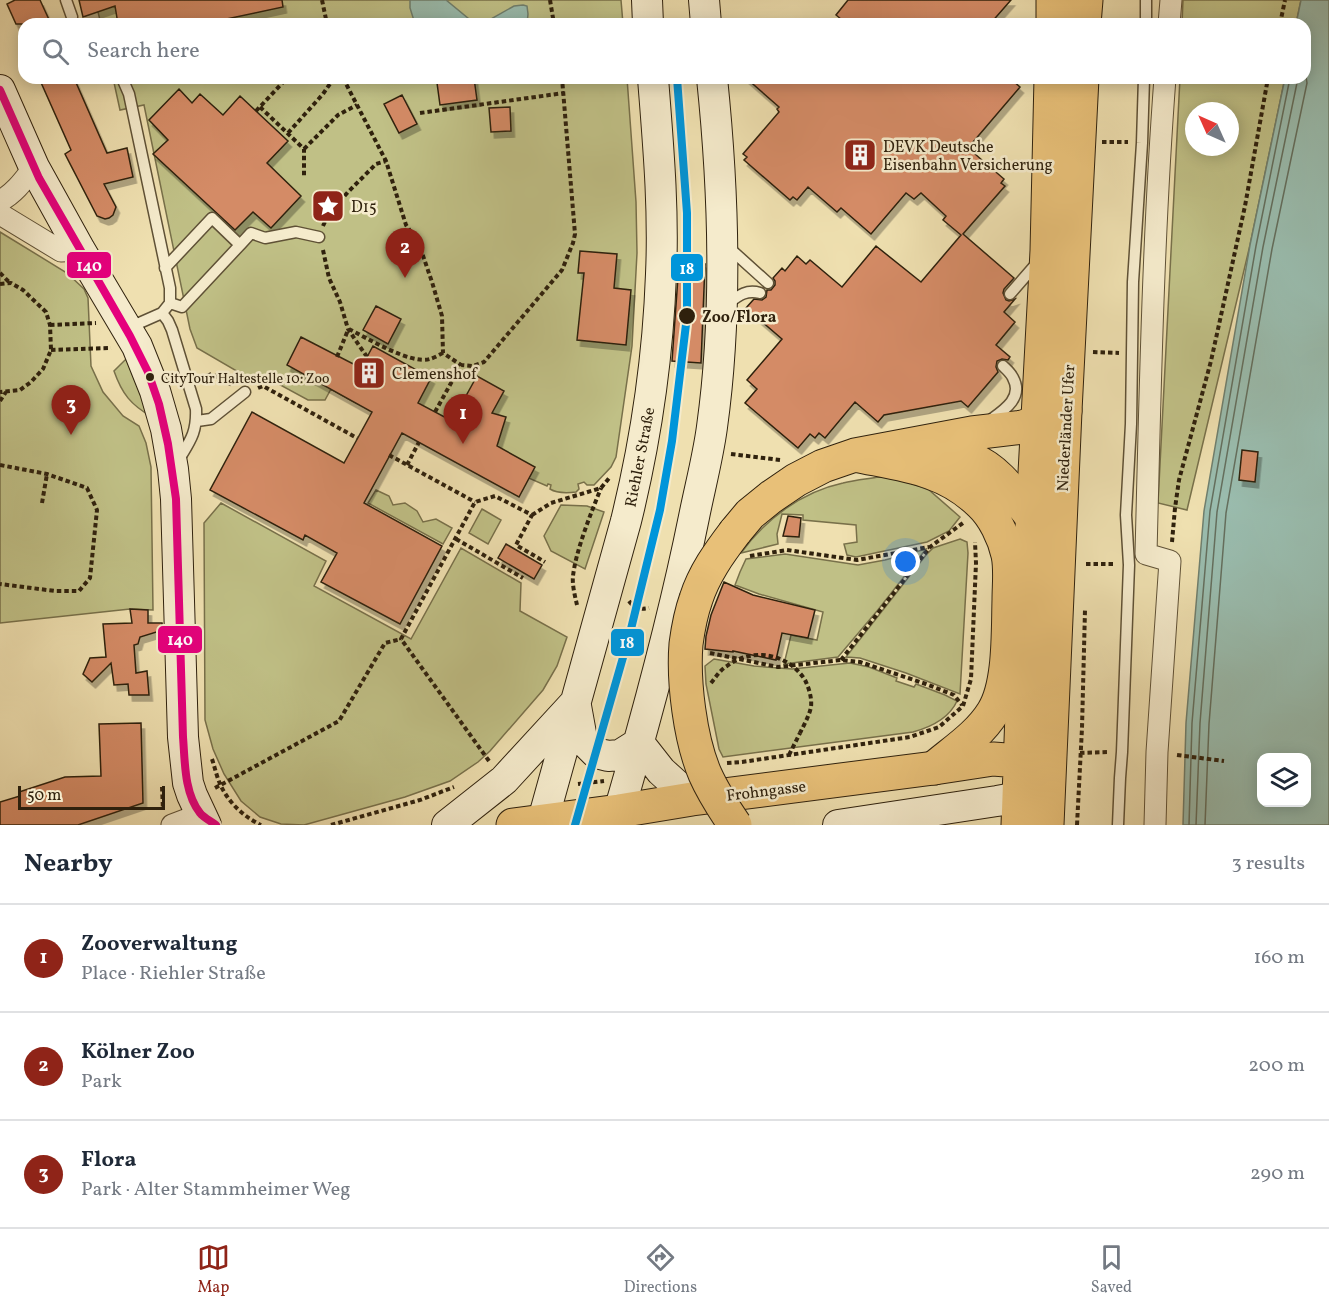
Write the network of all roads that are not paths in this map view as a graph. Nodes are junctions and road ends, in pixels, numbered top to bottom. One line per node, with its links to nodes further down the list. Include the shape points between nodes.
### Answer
1 (66, 0): 8 (lane)
2 (647, 0): 9 (main road)
3 (704, 0): 10 (main road)
4 (1053, 0): 11 (main road)
5 (1086, 0): 12 (main road)
6 (1146, 0): 13 (lane)
7 (1171, 0): 14 (street)
8 (72, 17)
9 (648, 18)
10 (706, 18)
11 (1053, 18)
12 (1084, 18)
13 (1146, 18)
14 (1170, 18)
15 (125, 84): 31 (lane)
16 (653, 84): 48 (main road, Riehler Straße, via 660,171 661,273 650,403 637,478)
17 (712, 84): 27 (main road)
18 (1051, 84): 30 (main road, Niederländer Ufer)
19 (1081, 84): 41 (main road, Niederländer Ufer)
20 (1144, 84): 63 (lane, via 1133,282 1126,515 1129,565)
21 (1164, 84): 64 (street, via 1151,346 1146,554 1170,561)
22 (0, 90): 23 (main road)
23 (34, 167): 24 (street, via 22,184); 29 (main road)
24 (0, 201)
25 (0, 214): 29 (street, via 61,252)
26 (319, 237): 28 (lane, via 296,232 266,238 251,233)
27 (722, 242): 32 (lane); 36 (main road)
28 (240, 245): 31 (lane, via 212,218); 35 (lane, via 182,307)
29 (80, 250): 38 (main road)
30 (1047, 251): 34 (lane); 41 (main road, Niederländer Ufer)
31 (165, 268): 35 (lane)
32 (768, 283)
33 (759, 293): 36 (lane, via 740,294)
34 (1010, 294)
35 (171, 303): 37 (lane)
36 (722, 308): 49 (main road, via 709,443 684,567)
37 (162, 313): 38 (lane); 42 (lane, via 172,330 189,382)
38 (127, 328): 46 (main road, via 155,391)
39 (1003, 366): 43 (lane, via 1013,377 1015,398)
40 (245, 392): 42 (lane, via 211,419)
41 (1051, 416): 43 (main road, via 1023,427); 47 (main road, Niederländer Ufer); 52 (main road, Niederländer Ufer)
42 (197, 421): 46 (lane, via 194,436)
43 (972, 433): 44 (main road)
44 (919, 443): 45 (main road); 47 (main road, via 974,460 1001,479)
45 (855, 455): 51 (main road, via 945,477 981,504 1004,541 1008,557 1008,645 1003,685 994,711 984,725); 60 (main road, bridge, via 796,480 750,514 737,545 709,569 696,598 686,643 692,732 704,772)
46 (173, 469): 56 (main road, via 184,759 192,795)
47 (1033, 518): 50 (main road, Niederländer Ufer)
48 (575, 703): 49 (main road, via 582,739 596,753 620,754); 57 (main road, Riehler Straße); 59 (main road, via 504,780)
49 (639, 743): 53 (main road, via 661,771); 55 (main road)
50 (1020, 761): 51 (main road, Frohngasse, via 993,759); 52 (main road); 54 (main road, Niederländer Ufer)
51 (934, 768): 53 (main road, Frohngasse)
52 (1049, 777): 54 (main road); 62 (main road, Niederländer Ufer)
53 (692, 799): 55 (main road, Frohngasse)
54 (1019, 811): 61 (main road, via 997,801)
55 (610, 820): 57 (main road, Frohngasse)
56 (207, 821): 58 (street)
57 (538, 824)
58 (172, 825)
59 (447, 825)
60 (735, 825)
61 (838, 825)
62 (1047, 825)
63 (1118, 825)
64 (1155, 825)

